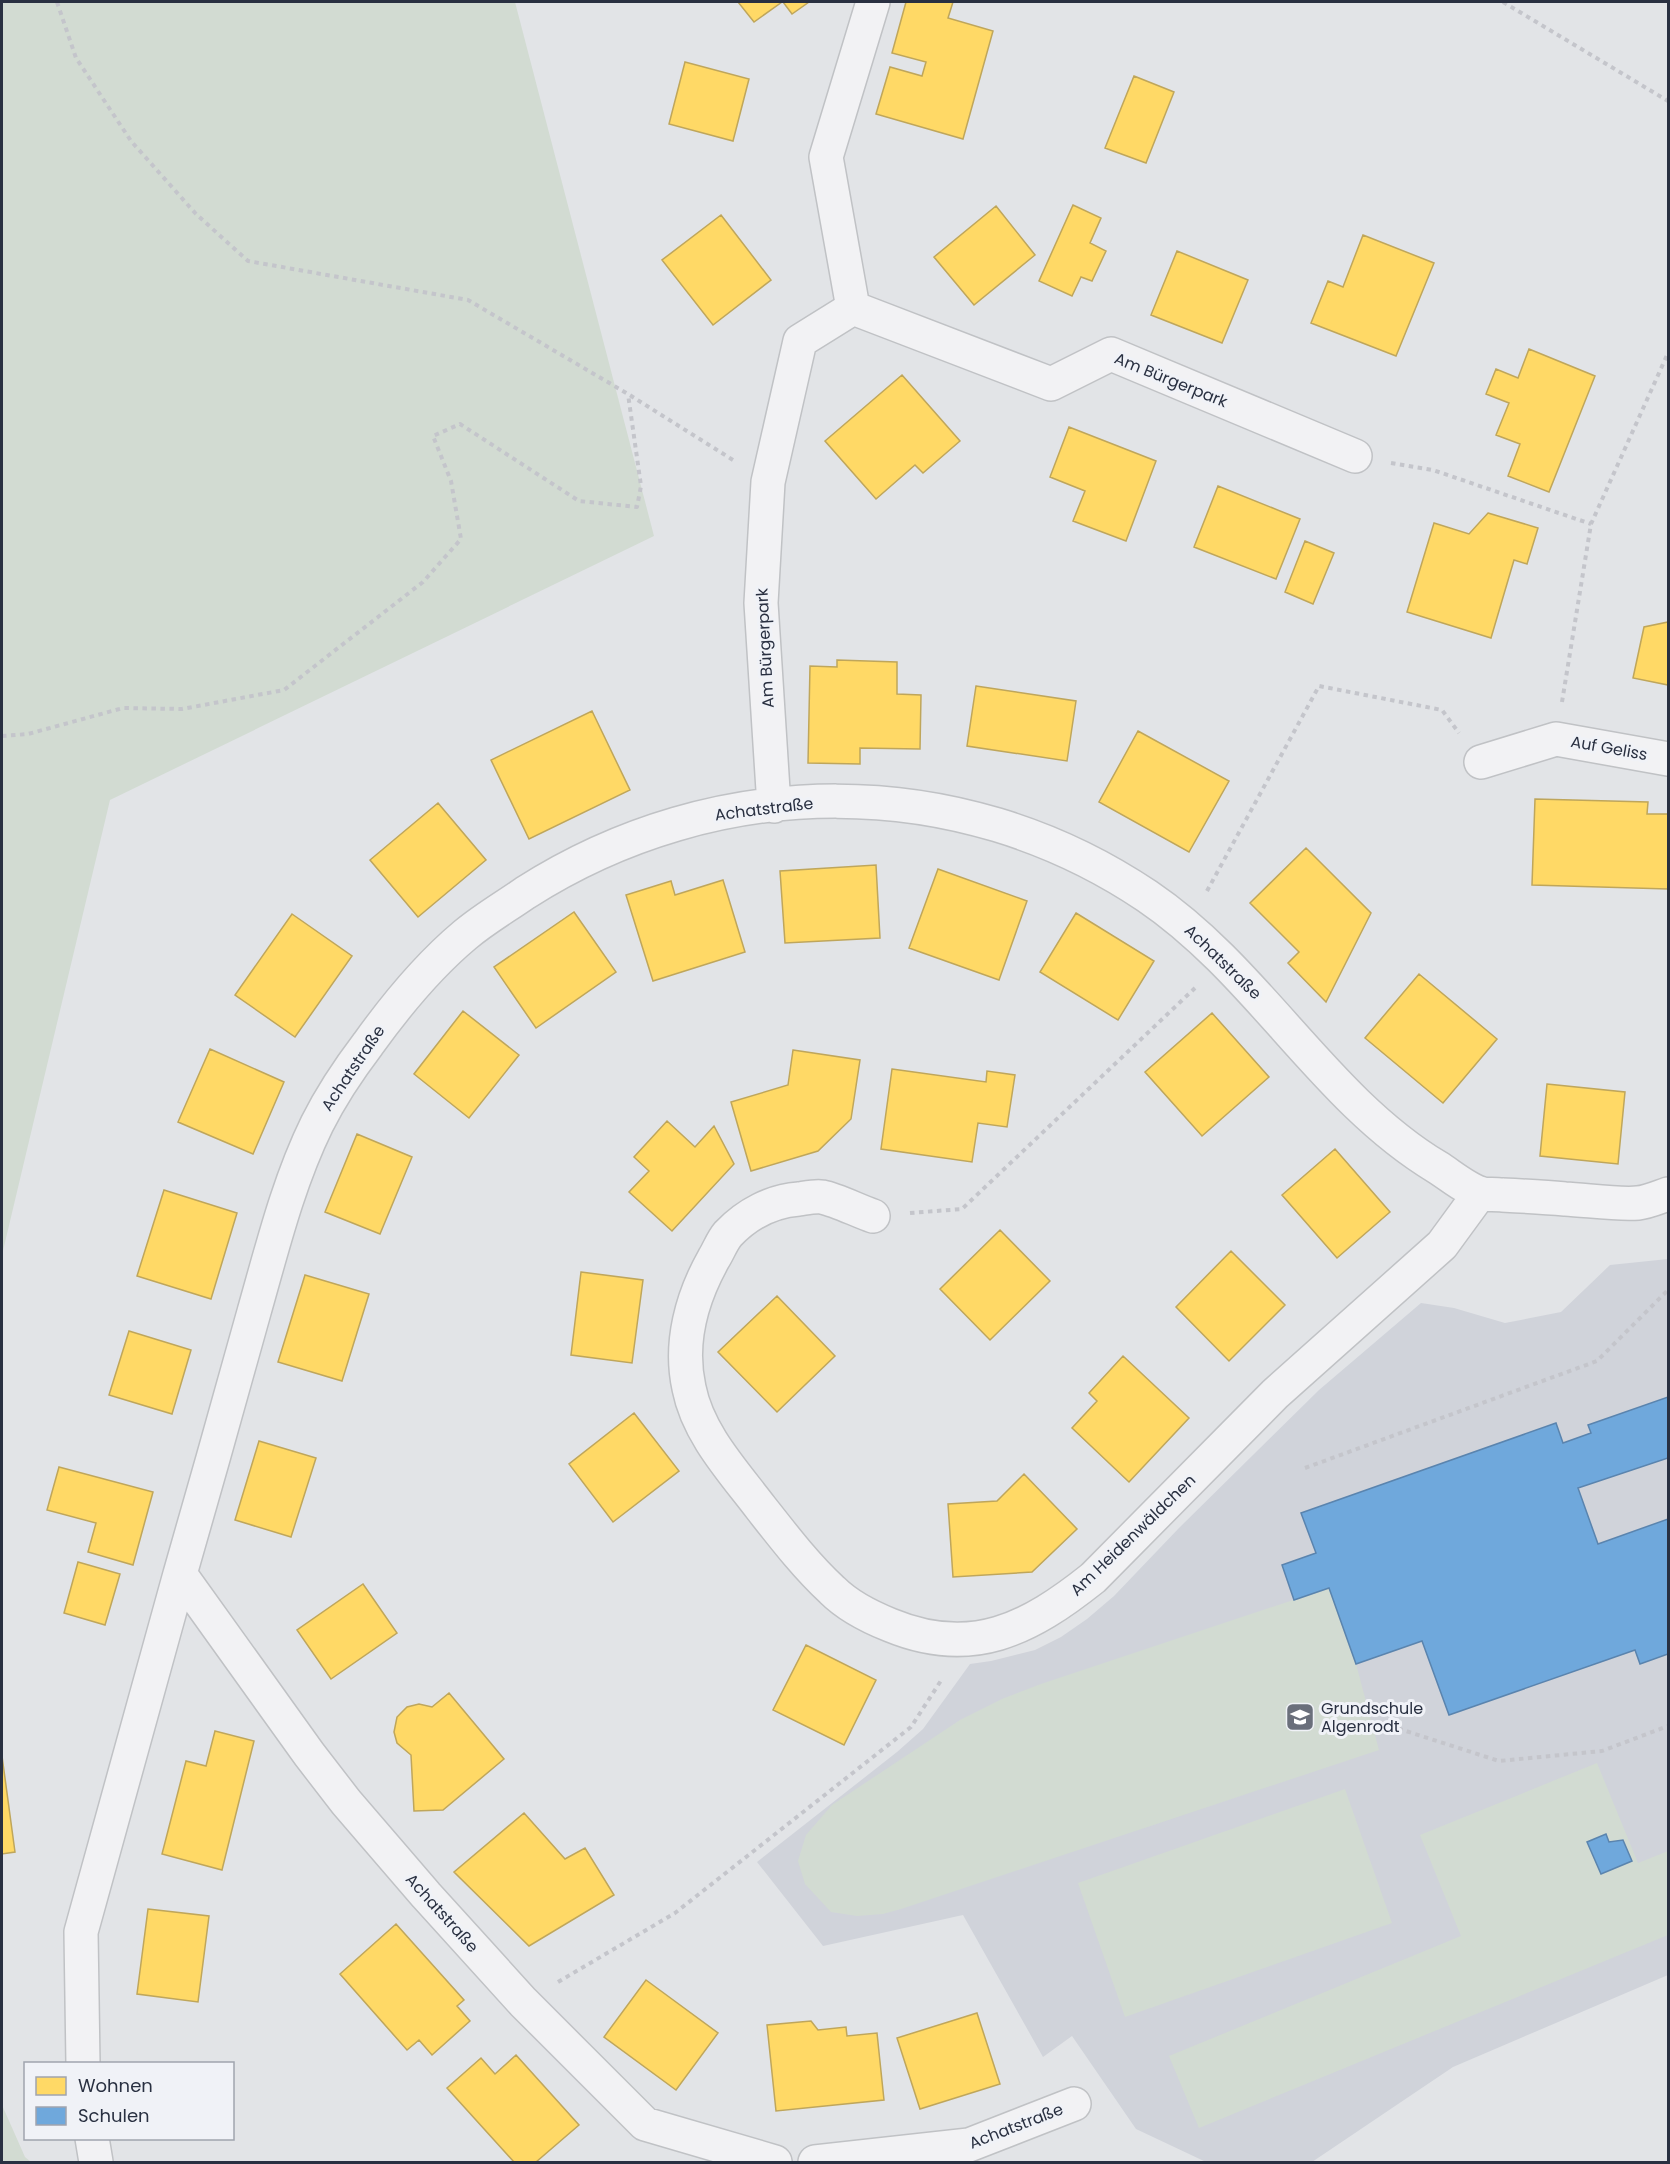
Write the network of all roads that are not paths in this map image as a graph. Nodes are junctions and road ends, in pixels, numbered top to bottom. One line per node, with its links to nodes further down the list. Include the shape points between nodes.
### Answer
1 (873, 2): 2 (street, via 826,157)
2 (853, 308): 3 (street, Am Bürgerpark, via 1051,384 1111,354); 6 (street, Am Bürgerpark, via 800,341 768,482 761,603)
3 (1355, 456)
4 (1668, 759): 5 (street, Auf Geliss, via 1556,739)
5 (1481, 762)
6 (774, 806): 7 (street, Achatstraße, via 864,802 968,816 1061,847 1108,872 1152,899 1224,960 1384,1131); 10 (street, Achatstraße, via 734,810 646,834 596,853 545,881 467,933 439,958 381,1025 318,1120 299,1165)
7 (1480, 1194): 8 (street, Achatstraße, via 1638,1203); 9 (street, Am Heidenwäldchen, via 1442,1245 1275,1394 1093,1578 1035,1619 1005,1632 966,1640 908,1632 869,1616 833,1592 723,1458 705,1431 689,1389 685,1349 691,1309 727,1236 752,1214 783,1200 822,1197)
8 (1668, 1194)
9 (873, 1216)
10 (180, 1574): 11 (street, Achatstraße, via 81,1932); 15 (street, Achatstraße, via 346,1802 523,2002 645,2124)
11 (83, 2062)
12 (1074, 2104): 16 (street, Achatstraße, via 969,2145)
13 (92, 2140): 14 (street)
14 (96, 2163)
15 (775, 2163)
16 (815, 2163)

